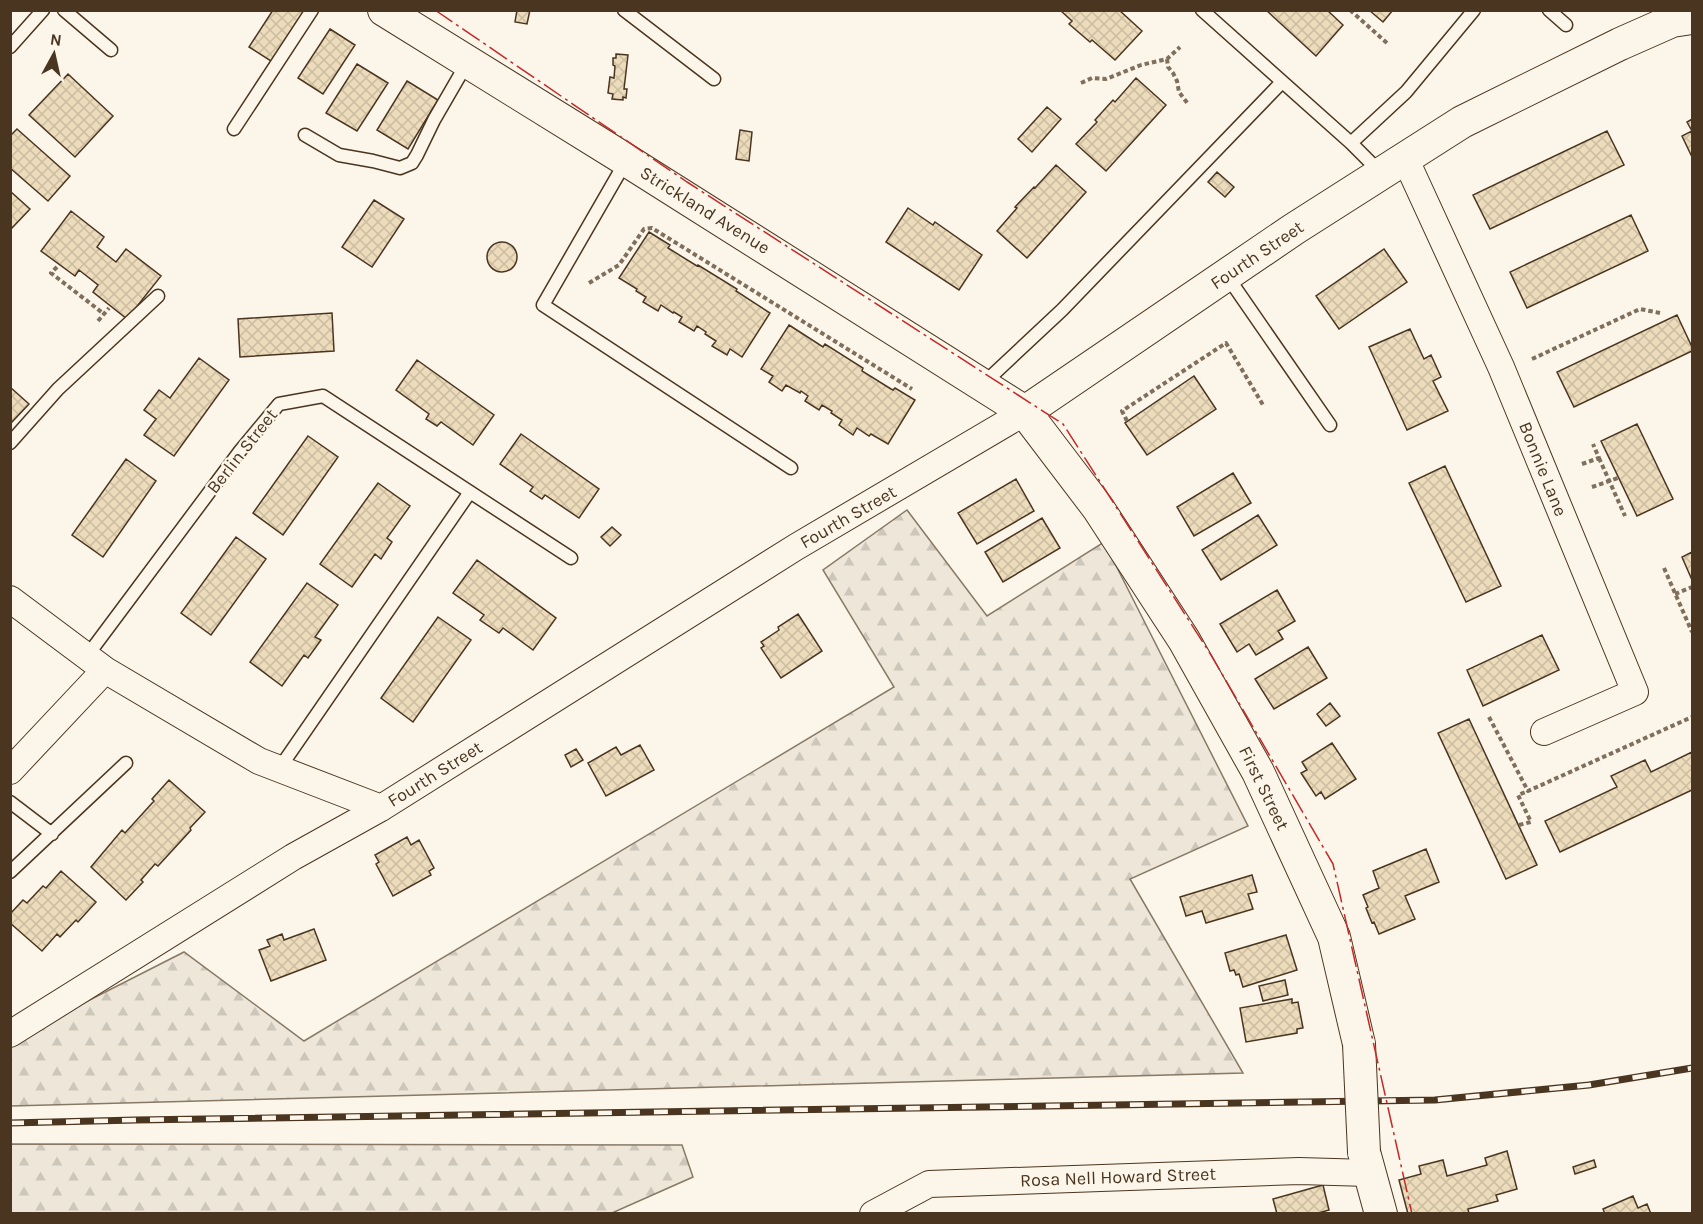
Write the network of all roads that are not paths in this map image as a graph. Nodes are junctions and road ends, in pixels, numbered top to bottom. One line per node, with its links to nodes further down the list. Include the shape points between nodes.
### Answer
1 (43, 10): 11 (lane)
2 (64, 10): 12 (lane)
3 (312, 10): 16 (lane)
4 (384, 10): 13 (street, Strickland Avenue)
5 (624, 10): 14 (lane)
6 (1202, 10): 15 (lane)
7 (1474, 10): 18 (lane, via 1406,92)
8 (1549, 10): 10 (lane)
9 (1692, 18): 20 (street, Fourth Street, via 1672,21 1620,44 1462,122)
10 (1566, 25)
11 (10, 47)
12 (111, 50)
13 (467, 62): 17 (lane, via 412,163 400,168 339,155); 19 (street, Strickland Avenue)
14 (714, 79)
15 (1282, 82): 18 (lane); 23 (lane, via 1062,310)
16 (234, 129)
17 (305, 135)
18 (1351, 143): 20 (lane)
19 (626, 160): 23 (street, Strickland Avenue); 27 (lane, via 543,305)
20 (1393, 166): 21 (street, Fourth Street); 32 (street, Bonnie Lane, via 1501,367 1635,692)
21 (1226, 275): 24 (street, Fourth Street); 25 (lane)
22 (158, 296): 26 (lane, via 58,390)
23 (982, 384): 24 (street, Strickland Avenue)
24 (1024, 412): 37 (street, Fourth Street, via 796,547); 41 (street, First Street, bridge, via 1098,508 1172,621 1258,772 1334,937 1359,1044)
25 (1330, 425)
26 (10, 443)
27 (791, 468)
28 (470, 492): 29 (lane, Berlin Street); 31 (lane, Berlin Street, via 323,396 279,404 240,451); 35 (lane)
29 (572, 558)
30 (10, 599): 31 (street)
31 (96, 663): 34 (street); 35 (street, via 259,761)
32 (1544, 732)
33 (126, 763): 38 (lane)
34 (12, 766)
35 (279, 769): 37 (street)
36 (10, 802): 38 (lane)
37 (381, 808): 40 (street, Fourth Street, via 293,857)
38 (52, 834): 39 (lane)
39 (10, 872)
40 (10, 1034)
41 (1366, 1162): 42 (street, Rosa Nell Howard Street, via 1299,1171 929,1185); 43 (street, First Street)
42 (873, 1214)
43 (1381, 1214)

